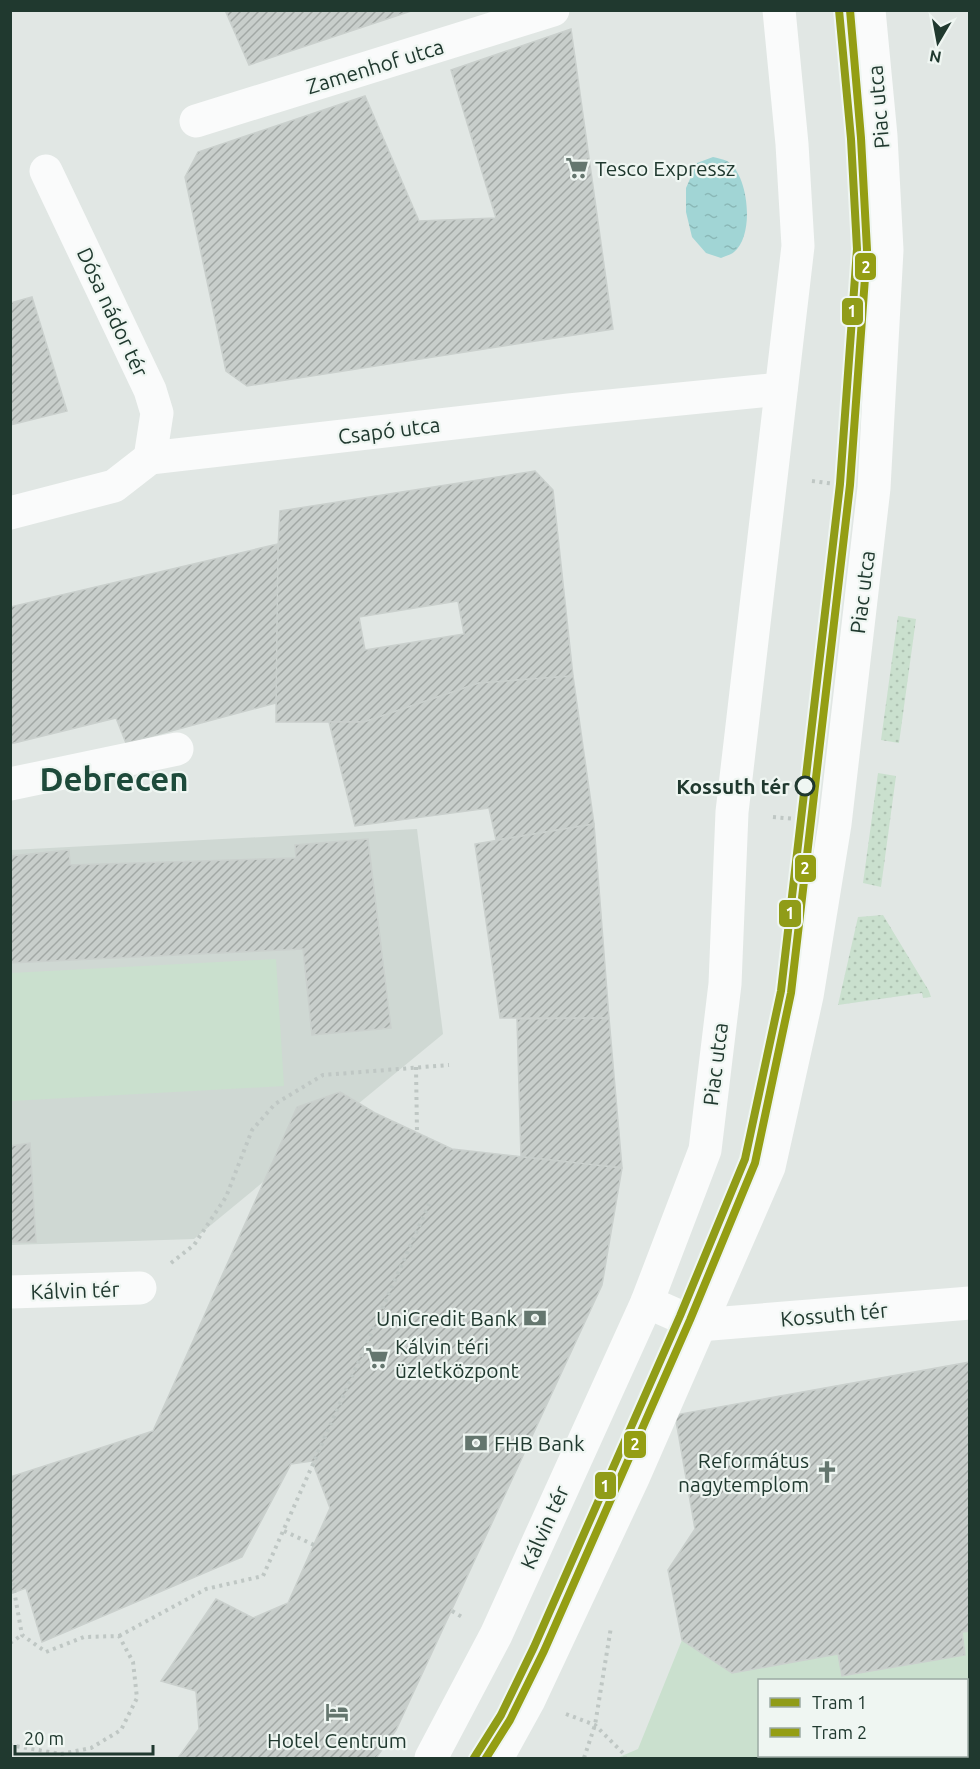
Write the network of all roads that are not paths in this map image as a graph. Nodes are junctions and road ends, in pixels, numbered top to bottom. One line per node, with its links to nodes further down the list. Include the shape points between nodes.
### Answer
1 (553, 10): 4 (street, Zamenhof utca)
2 (779, 10): 6 (street, Piac utca, via 798,246)
3 (869, 10): 16 (street, Piac utca, via 887,250 874,489 835,824 807,996 769,1167)
4 (196, 121)
5 (46, 171): 7 (street, Dósa nádor tér, via 150,390 157,412)
6 (781, 389): 7 (street, Csapó utca); 11 (street, Piac utca, via 732,812 725,984)
7 (150, 458): 8 (street, via 114,486)
8 (10, 513)
9 (177, 749): 10 (street)
10 (10, 784)
11 (705, 1150): 14 (street, Kálvin tér)
12 (140, 1288): 13 (street, Kálvin tér)
13 (10, 1292)
14 (647, 1302): 16 (street); 17 (street, Kálvin tér)
15 (969, 1303): 16 (street, Kossuth tér)
16 (699, 1325): 18 (street, via 634,1476 529,1700)
17 (440, 1755)
18 (497, 1758)

